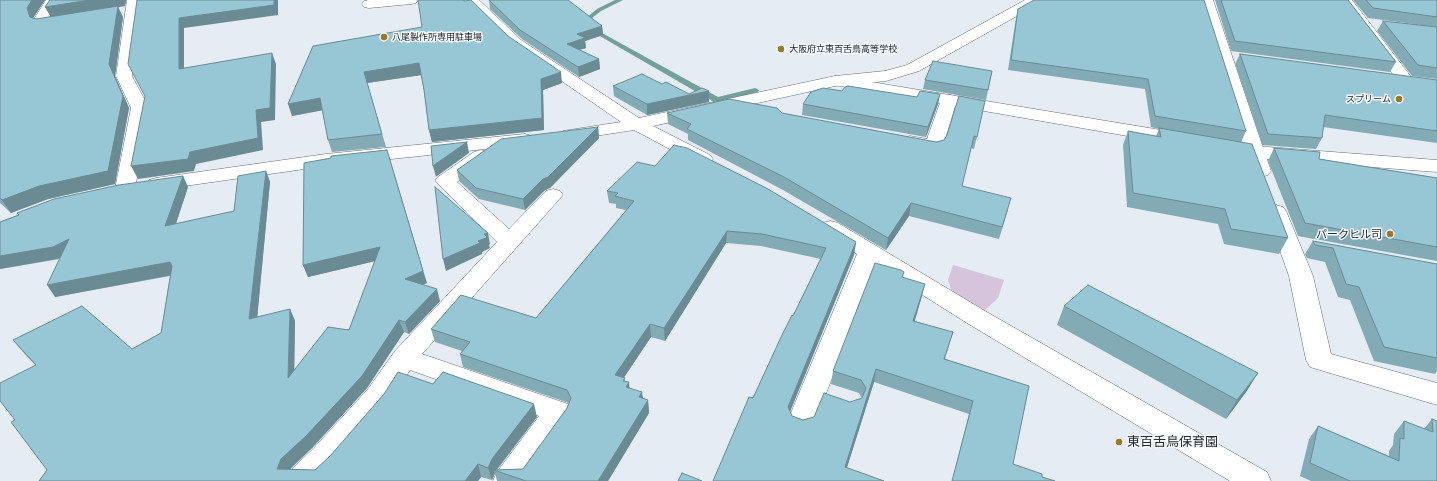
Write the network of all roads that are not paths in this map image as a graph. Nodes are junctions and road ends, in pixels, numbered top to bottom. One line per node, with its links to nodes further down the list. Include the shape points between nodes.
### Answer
1 (53, 0): 9 (street, via 41,19 42,24)
2 (411, 0): 7 (street)
3 (471, 0): 17 (street, via 516,43)
4 (1035, 0): 13 (street, via 913,68 886,76)
5 (1206, 0): 20 (street, via 1230,57)
6 (1345, 0): 10 (street)
7 (369, 4)
8 (127, 8): 19 (street, via 124,76 140,108 118,190 326,160)
9 (79, 18)
10 (1362, 23): 11 (street); 12 (street, via 1414,82)
11 (1385, 26)
12 (1383, 78)
13 (835, 81): 14 (street); 15 (street)
14 (764, 96): 16 (street); 17 (street)
15 (949, 100): 18 (street, via 934,146); 20 (street)
16 (778, 110)
17 (635, 124): 19 (street, via 615,129); 22 (street)
18 (896, 139)
19 (498, 143): 25 (street, via 445,182)
20 (1254, 152): 21 (street); 26 (street)
21 (1437, 166)
22 (726, 170)
23 (553, 196): 25 (street)
24 (808, 215): 28 (street)
25 (510, 242): 29 (street)
26 (1288, 242): 27 (street); 30 (street, via 1301,276 1319,360)
27 (1312, 246)
28 (869, 251): 31 (street, via 824,394); 34 (street, via 976,317)
29 (404, 358): 32 (street, via 378,397); 33 (street, via 558,412)
30 (1437, 394)
31 (802, 420)
32 (300, 481)
33 (508, 481)
34 (1256, 481)

